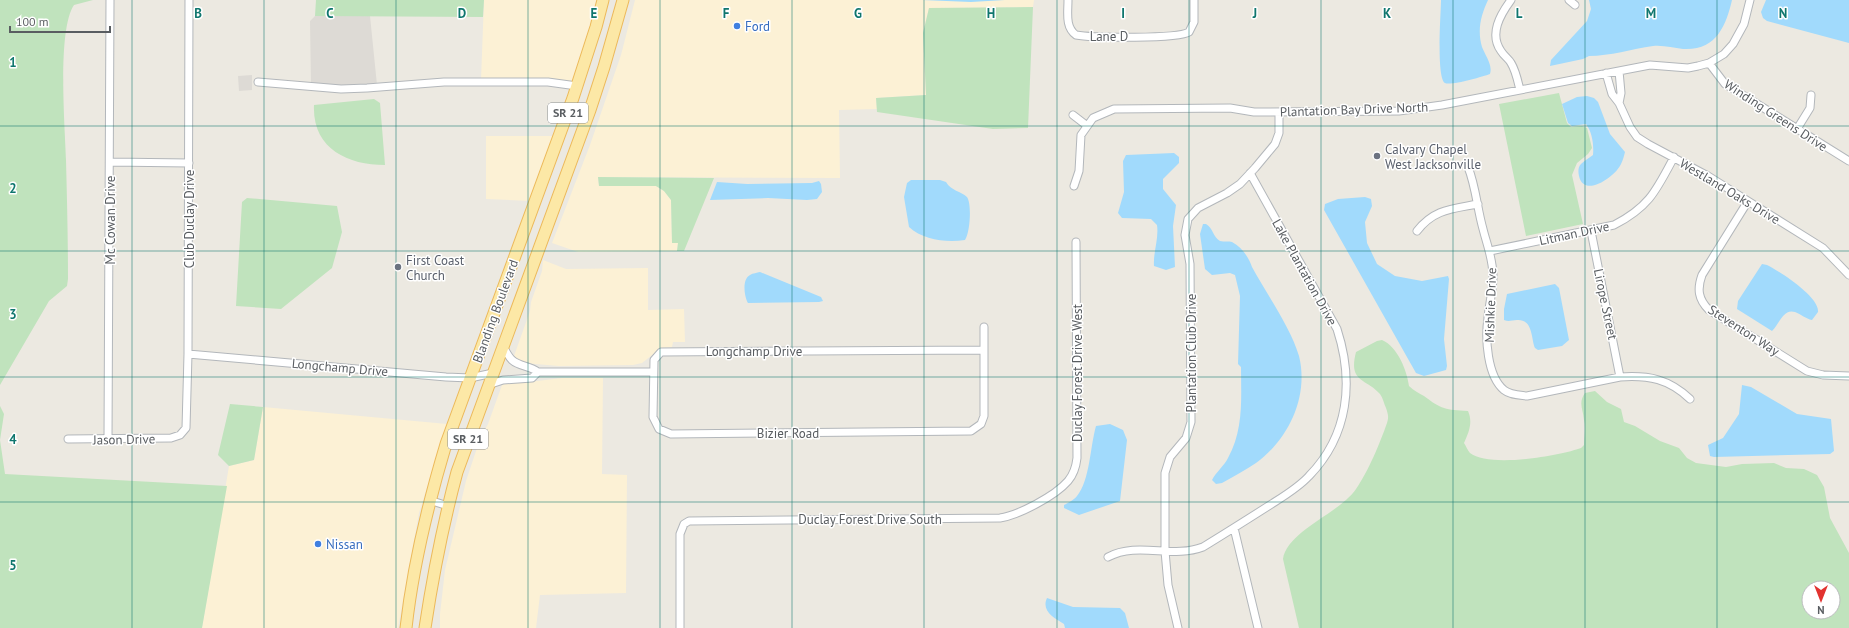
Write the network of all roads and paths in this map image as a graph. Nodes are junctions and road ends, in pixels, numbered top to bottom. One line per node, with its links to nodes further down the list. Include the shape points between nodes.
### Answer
1 (110, 0): 25 (street, Mc Cowan Drive)
2 (189, 0): 26 (street, Club Duclay Drive)
3 (603, 0): 9 (main road, Blanding Boulevard / SR 21)
4 (623, 0): 10 (main road, Blanding Boulevard / SR 21)
5 (1068, 0): 6 (street, Lane D, via 1069,28 1076,35 1180,36 1193,28)
6 (1194, 0)
7 (1511, 0): 16 (street, via 1500,17 1496,36 1500,50 1512,63)
8 (1750, 0): 11 (street, Plantation Bay Drive North, via 1744,24 1733,44 1724,54)
9 (596, 27): 10 (main road); 15 (main road, Blanding Boulevard / SR 21)
10 (615, 32): 32 (main road, Blanding Boulevard / SR 21)
11 (1709, 63): 12 (street, Plantation Bay Drive North, via 1688,68 1650,64); 22 (street, Winding Greens Drive, via 1725,84)
12 (1619, 71): 13 (street, Plantation Bay Drive North); 18 (street)
13 (1606, 73): 16 (street, Plantation Bay Drive North); 18 (street, Westland Oaks Drive, via 1612,94)
14 (258, 82): 15 (street, via 341,89 444,82 548,82)
15 (577, 86): 30 (main road, Blanding Boulevard / SR 21)
16 (1520, 90): 19 (street, Plantation Bay Drive North, via 1421,109)
17 (1811, 95): 22 (street, via 1810,108)
18 (1619, 103): 23 (street, Westland Oaks Drive, via 1623,116 1637,136)
19 (1278, 112): 21 (street, Plantation Bay Drive North, via 1230,108 1114,109 1098,115); 28 (street, Plantation Club Drive, via 1279,133 1275,144)
20 (1073, 115): 21 (street)
21 (1086, 125): 29 (street, via 1081,135 1079,171)
22 (1797, 129): 24 (street, Winding Greens Drive)
23 (1674, 157): 31 (street, Westland Oaks Drive); 35 (street, Litman Drive, via 1657,191 1644,205 1614,225)
24 (1849, 161)
25 (110, 162): 26 (street); 53 (street, Mc Cowan Drive)
26 (189, 164): 42 (street, Club Duclay Drive)
27 (1468, 167): 33 (street, Mishkie Drive)
28 (1250, 173): 57 (street, Lake Plantation Drive, via 1337,329 1347,369 1347,398 1337,432 1321,461 1309,476 1296,488); 58 (street, Plantation Club Drive, via 1228,193 1192,212 1186,227 1190,264 1190,422 1186,438 1174,452 1165,473)
29 (1074, 186)
30 (537, 197): 32 (main road); 48 (main road, Blanding Boulevard / SR 21)
31 (1748, 201): 38 (street, Westland Oaks Drive, via 1823,248); 46 (street, Steventon Way, via 1702,275 1695,295 1709,310 1806,371 1823,375)
32 (555, 203): 40 (main road, Blanding Boulevard / SR 21)
33 (1478, 204): 34 (street, via 1441,211 1431,216); 37 (street, Mishkie Drive)
34 (1417, 231)
35 (1591, 231): 37 (street, Litman Drive); 47 (street, Lirope Street)
36 (1076, 242): 54 (street, Duclay Forest Drive West, via 1077,458 1076,467 1068,481)
37 (1490, 251): 47 (street, Mishkie Drive, via 1493,276 1486,331 1487,346 1493,373 1497,383 1505,391 1527,396)
38 (1849, 275)
39 (984, 327): 41 (street)
40 (503, 346): 43 (street, via 517,364 531,366); 45 (main road, Blanding Boulevard / SR 21)
41 (984, 350): 44 (street, Longchamp Drive, via 662,352 655,357); 44 (street, Bizier Road, via 984,416 977,428 965,432 672,434 659,429 653,418)
42 (188, 354): 48 (street, Longchamp Drive); 51 (street, Club Duclay Drive, via 187,421 186,428)
43 (538, 372): 44 (street); 49 (street, via 532,378 504,380)
44 (653, 372)
45 (492, 374): 48 (street, Longchamp Drive); 49 (main road, Blanding Boulevard / SR 21)
46 (1849, 376)
47 (1620, 377): 50 (street, Mishkie Drive, via 1648,377 1663,381 1678,388)
48 (470, 378): 55 (main road, Blanding Boulevard / SR 21)
49 (488, 385): 56 (main road, Blanding Boulevard / SR 21)
50 (1690, 400)
51 (180, 435): 53 (street, Jason Drive, via 171,438)
52 (68, 439): 53 (street, Jason Drive)
53 (108, 439)
54 (1050, 494): 62 (street, Duclay Forest Drive South, via 1021,512 1000,518 695,520 684,524 680,534)
55 (429, 500): 56 (street); 60 (main road, Blanding Boulevard / SR 21, via 412,581)
56 (448, 506): 61 (main road, Blanding Boulevard / SR 21, via 434,572)
57 (1234, 528): 58 (street, Lake Plantation Drive, via 1197,549 1186,552); 64 (street)
58 (1165, 551): 59 (street, Lake Plantation Drive, via 1120,551); 63 (street, Plantation Club Drive, via 1168,584)
59 (1108, 557)
60 (406, 628)
61 (426, 628)
62 (680, 628)
63 (1178, 628)
64 (1258, 628)

